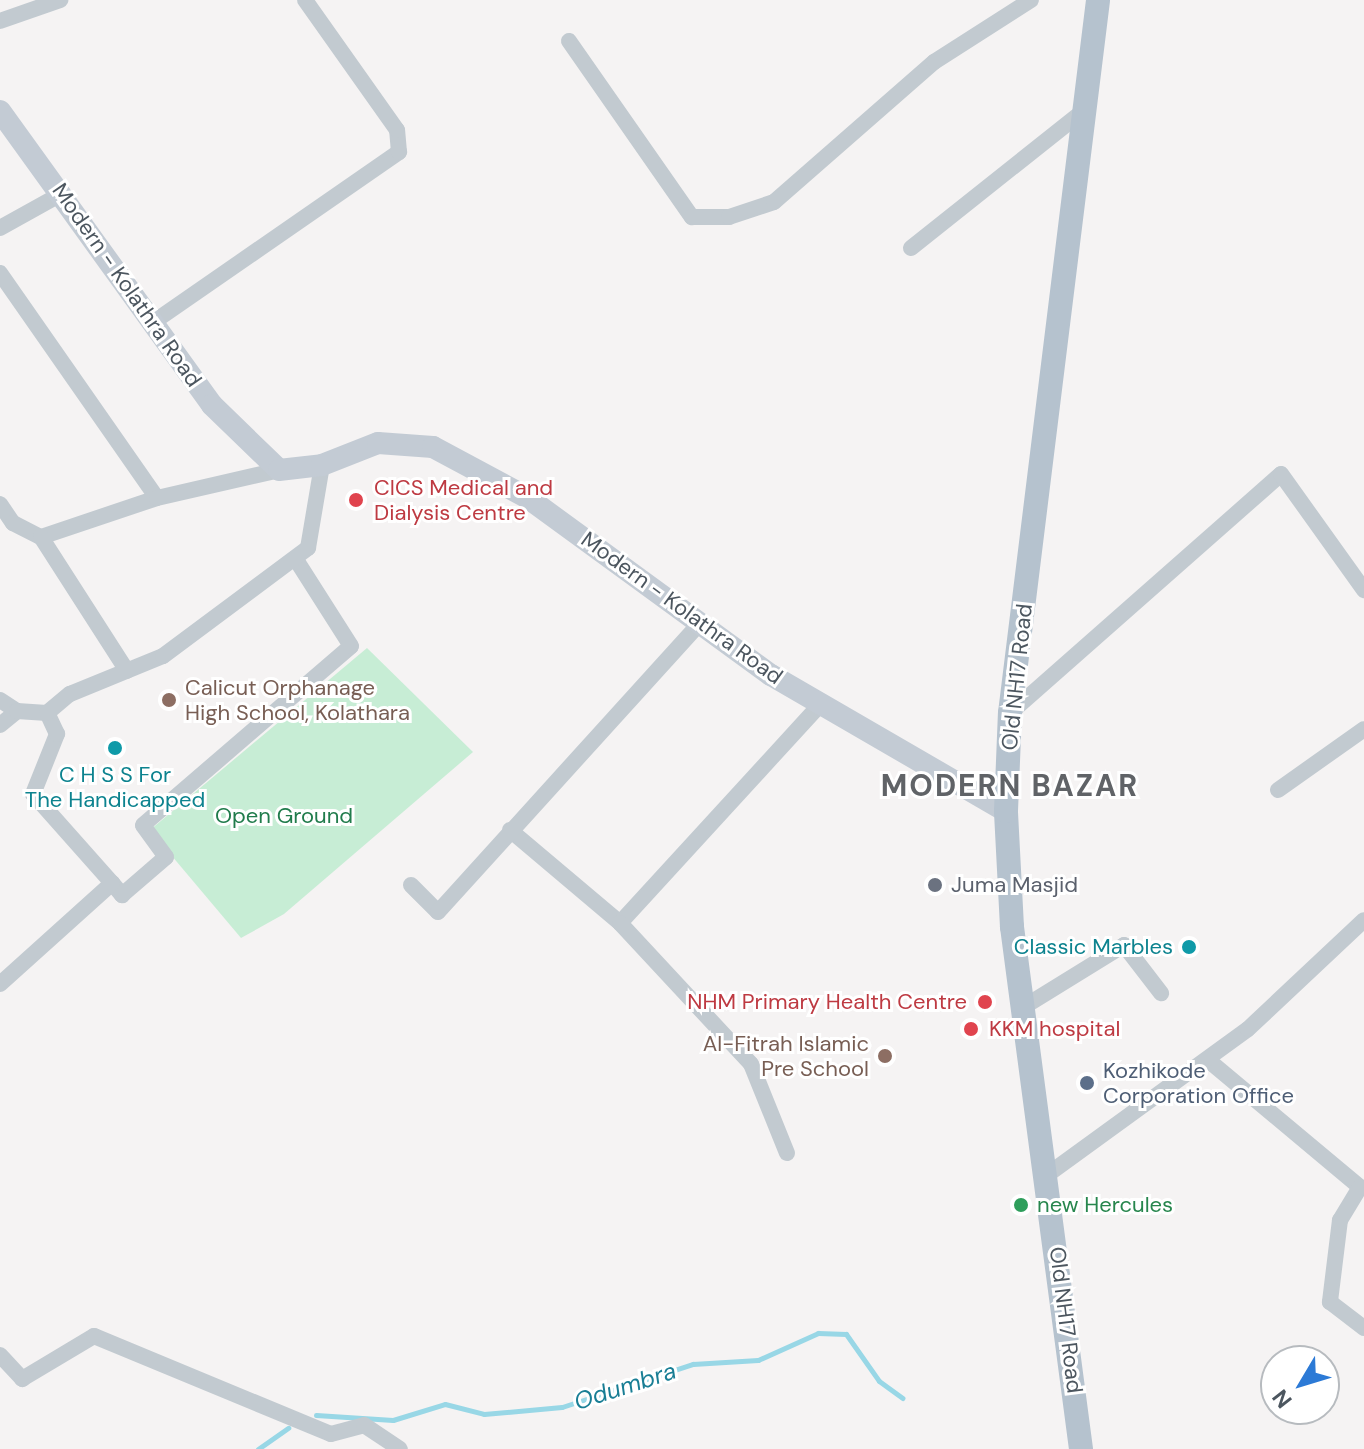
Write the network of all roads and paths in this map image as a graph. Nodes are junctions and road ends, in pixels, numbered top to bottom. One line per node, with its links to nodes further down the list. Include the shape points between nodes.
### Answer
1 (60, 0): 5 (street)
2 (305, 0): 13 (street, via 397,130 399,152)
3 (1031, 0): 6 (street, via 934,62 774,202 729,217 692,217)
4 (1098, 0): 7 (main road, Old NH17 Road)
5 (0, 21)
6 (569, 41)
7 (1087, 108): 11 (street); 27 (main road, Old NH17 Road)
8 (3, 120): 9 (main road, Modern - Kolathra Road)
9 (63, 193): 10 (street); 13 (main road, Modern - Kolathra Road)
10 (0, 228)
11 (911, 248)
12 (0, 273): 16 (street)
13 (155, 321): 15 (main road, Modern - Kolathra Road, via 212,405)
14 (322, 465): 15 (main road, Modern - Kolathra Road); 19 (street, via 308,548); 21 (main road, Modern - Kolathra Road, via 378,443 433,447 528,498)
15 (279, 470): 16 (street)
16 (157, 498): 18 (street)
17 (0, 504): 18 (street, via 13,523)
18 (41, 537): 22 (street)
19 (295, 558): 22 (street, via 163,656); 33 (street, via 351,646 143,825 166,857 122,895)
20 (1364, 590): 27 (street, via 1281,474)
21 (701, 622): 24 (main road, Modern - Kolathra Road); 32 (street)
22 (127, 671): 26 (street)
23 (0, 700): 25 (street)
24 (821, 704): 31 (main road, Modern - Kolathra Road); 36 (street)
25 (17, 711): 26 (street); 28 (street)
26 (47, 713): 33 (street, via 57,734 33,794)
27 (1010, 713): 31 (main road, Old NH17 Road)
28 (0, 725)
29 (1364, 729): 30 (street)
30 (1278, 790)
31 (1006, 811): 39 (main road, Old NH17 Road)
32 (510, 830): 34 (street, via 438,912); 36 (street)
33 (112, 883): 37 (street)
34 (411, 885)
35 (1364, 920): 40 (street)
36 (620, 923): 41 (street, via 751,1064)
37 (0, 984)
38 (1161, 993): 39 (street, via 1124,945)
39 (1022, 1008): 42 (main road, Old NH17 Road)
40 (1208, 1060): 42 (street); 43 (street, via 1360,1187 1340,1220 1330,1302)
41 (787, 1153)
42 (1047, 1175): 46 (main road, Old NH17 Road)
43 (1364, 1328)
44 (0, 1355): 45 (street, via 22,1379 94,1336 331,1434 364,1425)
45 (400, 1449)
46 (1081, 1449)

